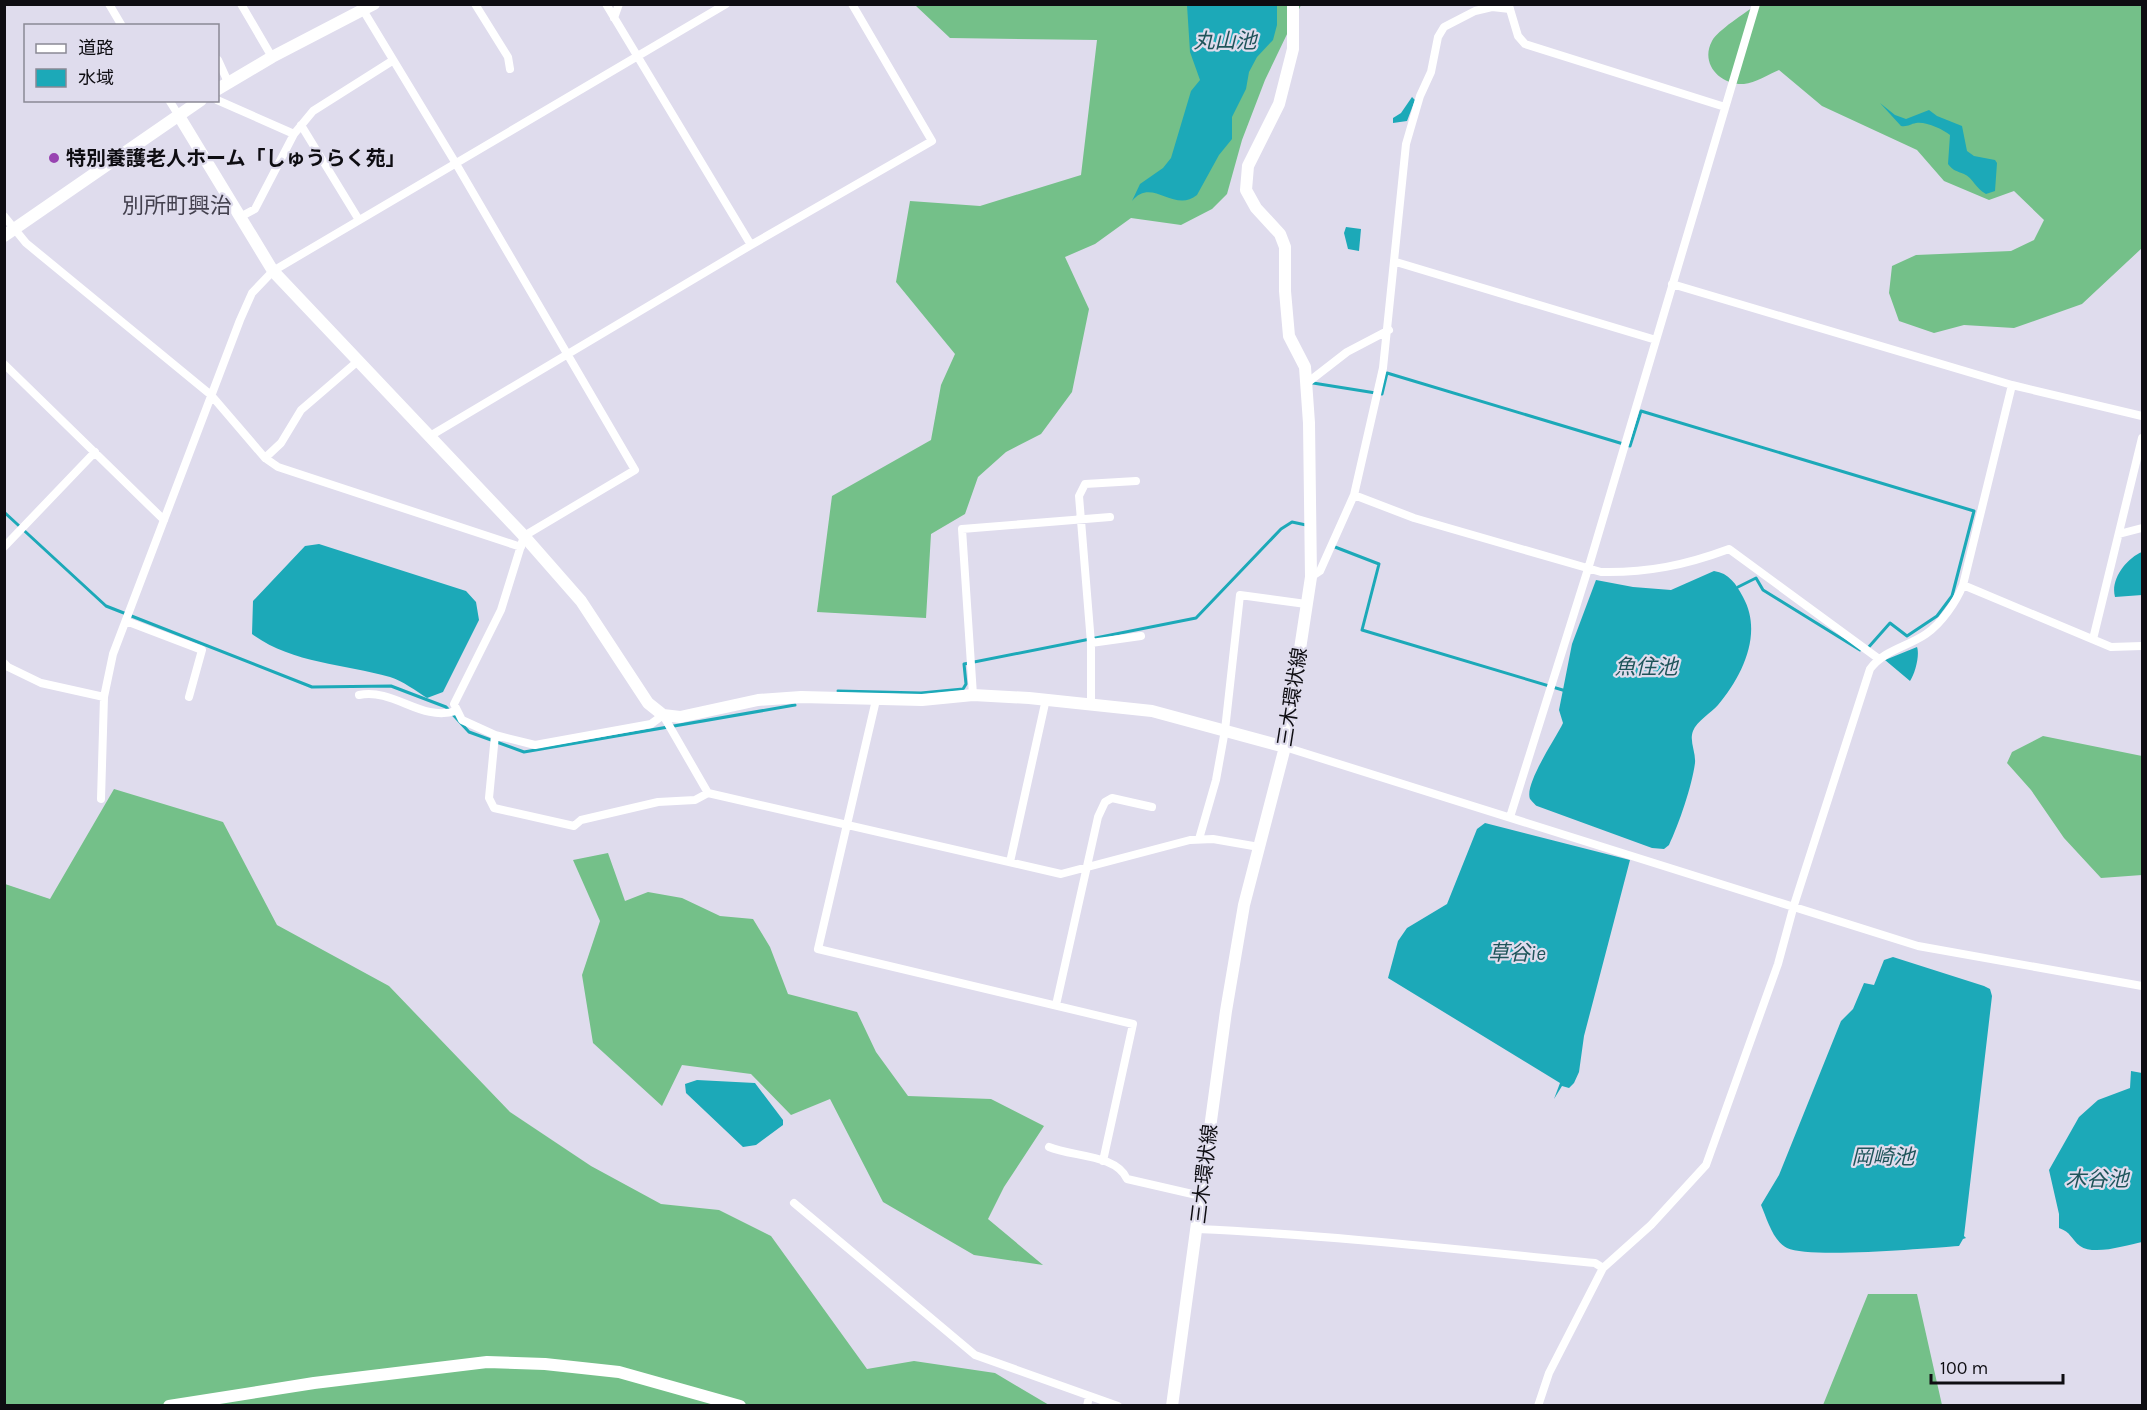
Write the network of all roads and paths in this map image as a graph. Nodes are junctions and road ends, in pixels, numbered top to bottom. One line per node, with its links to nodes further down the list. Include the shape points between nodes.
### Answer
1 (109, 4): 13 (street)
2 (241, 4): 15 (street)
3 (475, 4): 18 (street, via 508,57)
4 (606, 4): 12 (street)
5 (619, 4): 12 (street)
6 (726, 4): 14 (street)
7 (852, 4): 33 (street, via 932,141)
8 (1293, 4): 42 (street, 三木環状線, via 1293,48 1280,104 1248,166 1246,190 1256,208 1280,234 1285,247 1289,336 1305,367)
9 (1756, 4): 23 (street)
10 (368, 7): 15 (street); 16 (street)
11 (1510, 7): 23 (street, via 1518,36 1525,44); 34 (street, via 1475,11 1444,27 1438,37 1431,72 1406,144)
12 (614, 18): 14 (street)
13 (121, 24)
14 (636, 56): 27 (street); 33 (street)
15 (272, 57): 19 (street)
16 (392, 61): 25 (street, via 321,106); 27 (street)
17 (219, 65): 19 (street)
18 (510, 69)
19 (223, 85)
20 (219, 101): 26 (street)
21 (170, 102): 24 (street)
22 (198, 102): 24 (street)
23 (1725, 107): 36 (street)
24 (179, 116): 29 (street); 31 (street)
25 (301, 125): 26 (street); 30 (street)
26 (294, 134): 29 (street, via 255,209)
27 (455, 162): 30 (street); 39 (street)
28 (4, 216): 31 (street)
29 (240, 217): 35 (street)
30 (359, 220): 35 (street)
31 (16, 228): 32 (street); 44 (street, via 26,243 65,277)
32 (4, 236)
33 (751, 245): 39 (street)
34 (1396, 262): 37 (street); 38 (street)
35 (273, 271): 40 (street); 44 (street, via 252,293)
36 (1672, 284): 38 (street); 43 (street)
37 (1389, 330): 42 (street, via 1347,352); 51 (street)
38 (1656, 340): 59 (street)
39 (567, 354): 46 (street); 57 (street, via 635,470)
40 (358, 361): 46 (street); 49 (street, via 301,410 281,444)
41 (4, 364): 48 (street)
42 (1307, 384): 60 (street, 三木環状線)
43 (2012, 385): 45 (street); 61 (street)
44 (211, 395): 49 (street); 54 (street)
45 (2142, 416)
46 (430, 436): 57 (street)
47 (2142, 438): 56 (street)
48 (95, 452): 54 (street); 58 (street)
49 (266, 458): 57 (street, via 278,467)
50 (1136, 481): 53 (street, via 1085,484 1079,496)
51 (1354, 495): 59 (street, via 1414,518); 60 (street, via 1320,571)
52 (1110, 517): 53 (street)
53 (1081, 519): 66 (street); 71 (street, via 962,529)
54 (164, 520): 63 (street)
55 (2142, 528): 56 (street)
56 (2119, 534): 65 (street)
57 (522, 541): 77 (street, via 501,610 454,704); 78 (street, via 581,601 648,703)
58 (4, 547)
59 (1588, 569): 68 (street, via 1630,572 1675,567 1729,549); 85 (street)
60 (1311, 577): 62 (street, 三木環状線)
61 (1963, 585): 65 (street); 68 (street, via 1956,602 1928,634)
62 (1306, 604): 79 (street, via 1240,596); 81 (street, 三木環状線)
63 (126, 621): 72 (street, via 113,654); 73 (street, via 202,650)
64 (1141, 636): 66 (street)
65 (2093, 639): 67 (street, via 2111,647)
66 (1091, 643): 76 (street)
67 (2142, 646)
68 (1879, 659): 91 (street, via 1870,669 1855,710)
69 (4, 663): 72 (street, via 40,683)
70 (359, 695): 77 (street, via 373,692 440,716)
71 (973, 695): 74 (street); 75 (street)
72 (104, 697): 83 (street)
73 (189, 697)
74 (1046, 699): 76 (street); 89 (street)
75 (876, 700): 78 (street, via 790,697 680,717); 86 (street)
76 (1091, 702): 79 (street, via 1152,711)
77 (456, 711): 80 (street, via 462,720)
78 (663, 715): 80 (street, via 651,724 535,745); 82 (street)
79 (1226, 730): 81 (street); 87 (street)
80 (495, 735): 82 (street, via 489,798 494,808 574,826 581,820 658,802 695,800)
81 (1285, 747): 85 (street); 88 (street, 三木環状線)
82 (708, 793): 86 (street)
83 (101, 799)
84 (1152, 807): 90 (street, via 1112,798 1105,802)
85 (1510, 817): 91 (street)
86 (847, 825): 89 (street); 93 (street, via 818,949)
87 (1198, 839): 88 (street); 90 (street)
88 (1259, 847): 96 (street, 三木環状線, via 1244,905 1226,1011)
89 (1010, 862): 90 (street, via 1061,874)
90 (1088, 867): 93 (street)
91 (1794, 905): 92 (street, via 1918,946); 99 (street, via 1778,964 1706,1165 1651,1225)
92 (2142, 986)
93 (1056, 1005): 95 (street, via 1133,1024)
94 (1049, 1147): 95 (street)
95 (1103, 1161): 96 (street, via 1124,1172 1127,1179)
96 (1201, 1196): 98 (street, 三木環状線)
97 (794, 1203): 100 (street, via 975,1355)
98 (1197, 1229): 99 (street, via 1300,1233 1415,1244 1595,1263); 104 (street, 三木環状線)
99 (1603, 1268): 105 (street, via 1549,1373)
100 (1088, 1401): 103 (street)
101 (169, 1406): 102 (street, via 487,1362 619,1372)
102 (740, 1406)
103 (1118, 1406)
104 (1172, 1406)
105 (1538, 1406)

